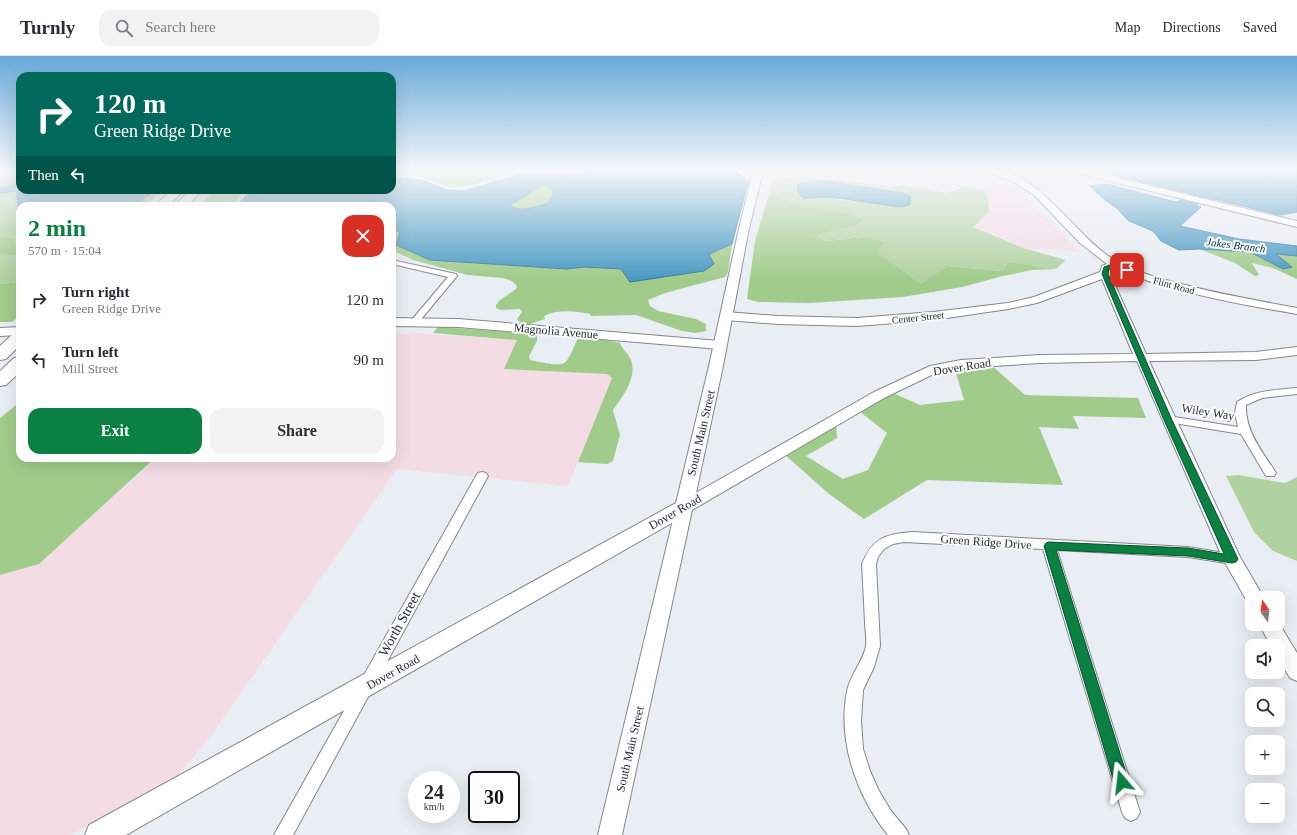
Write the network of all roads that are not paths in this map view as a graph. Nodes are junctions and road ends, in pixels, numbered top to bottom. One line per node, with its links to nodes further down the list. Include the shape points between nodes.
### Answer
1 (749, 207): 8 (main road, South Main Street)
2 (1051, 207): 6 (street, Flint Road)
3 (1232, 207): 4 (main road)
4 (1297, 224)
5 (396, 263): 10 (street, via 453,276)
6 (1110, 269): 7 (street, Flint Road, via 1186,289); 8 (street, Center Street, via 1037,300 933,316 850,322); 15 (street)
7 (1297, 311)
8 (726, 316): 13 (main road, South Main Street)
9 (396, 322): 10 (street, Magnolia Avenue)
10 (414, 322): 13 (street, Magnolia Avenue, via 458,323)
11 (0, 332): 12 (street)
12 (16, 332)
13 (720, 345): 23 (main road, South Main Street)
14 (1297, 351): 15 (street, Dover Road, via 1256,356)
15 (1141, 357): 19 (street); 23 (street, Dover Road, via 993,361 935,369 880,395)
16 (16, 366): 17 (highway)
17 (0, 381)
18 (1297, 391): 20 (street, Wiley Way, via 1263,394 1249,398 1241,404 1240,414)
19 (1168, 420): 20 (street, Wiley Way); 25 (street)
20 (1245, 431): 21 (street, Wiley Way)
21 (1270, 473)
22 (482, 476): 29 (street, Worth Street)
23 (684, 507): 29 (main road, Dover Road); 33 (street, South Main Street)
24 (1049, 546): 25 (street, Green Ridge Drive, via 1188,552); 30 (street); 34 (street, Green Ridge Drive, via 912,537 883,543 871,555 869,564 873,646 855,690 852,721 855,749 862,773 885,817)
25 (1232, 559): 26 (street)
26 (1250, 591)
27 (1273, 631): 28 (street)
28 (1297, 672)
29 (364, 688): 31 (main road, Dover Road); 32 (street, Worth Street)
30 (1131, 812)
31 (99, 835)
32 (283, 835)
33 (610, 835)
34 (900, 835)

